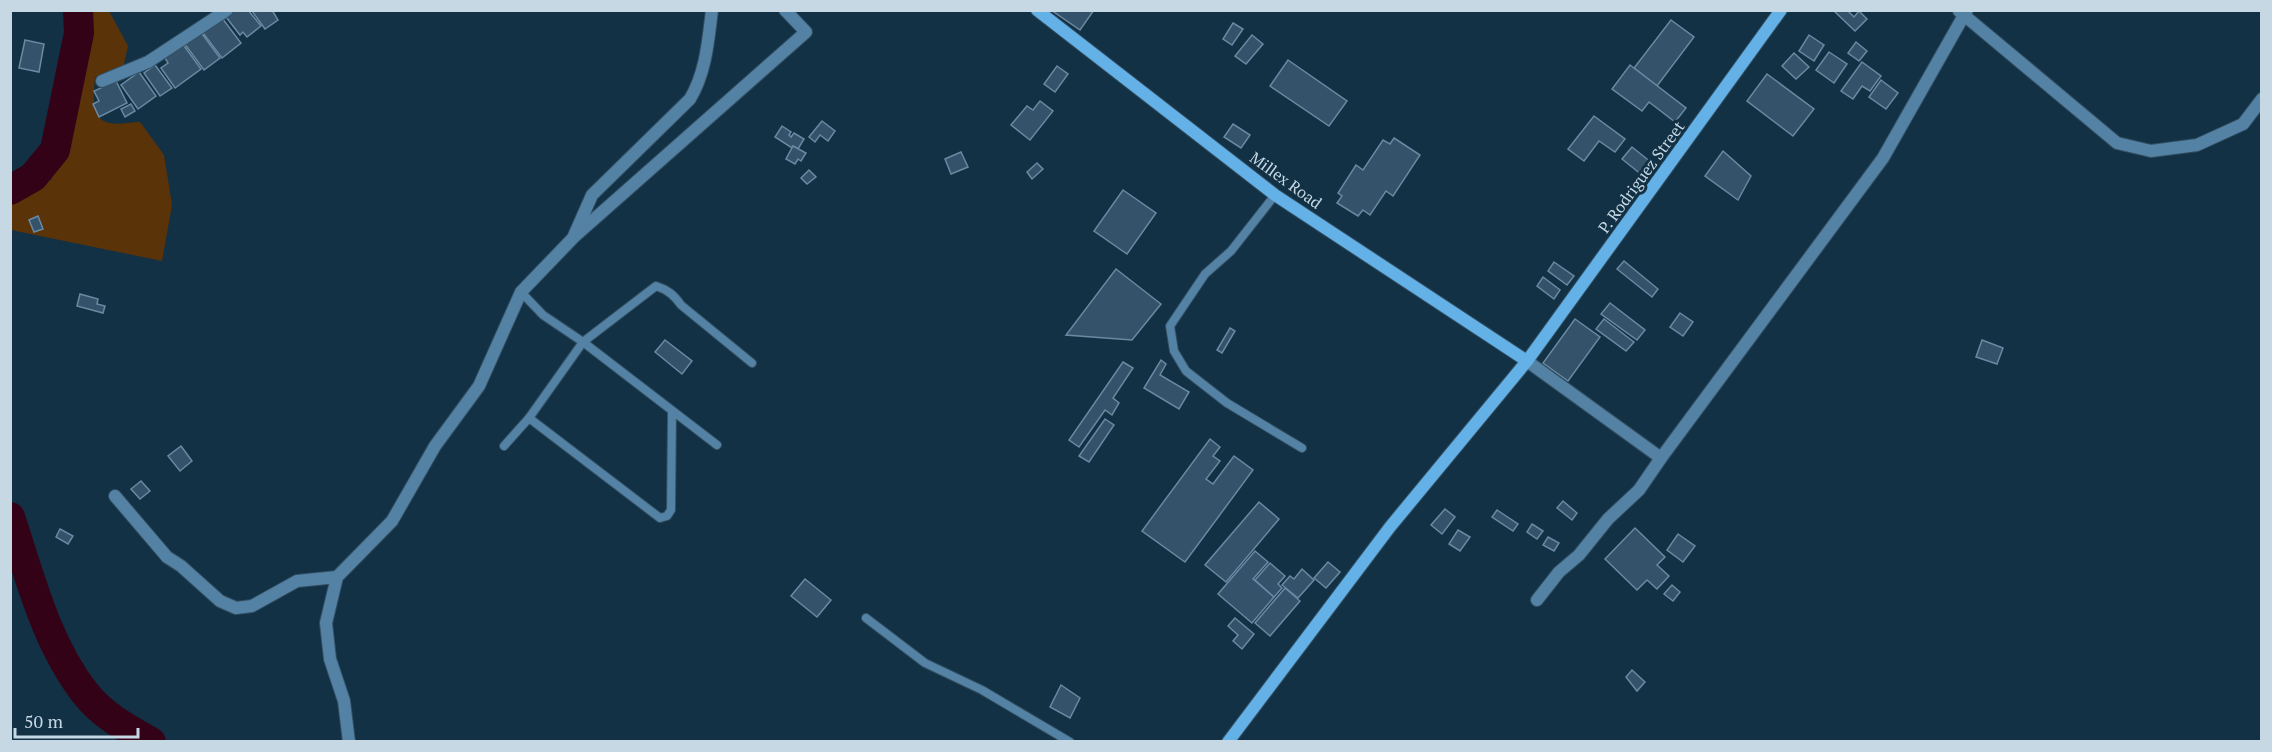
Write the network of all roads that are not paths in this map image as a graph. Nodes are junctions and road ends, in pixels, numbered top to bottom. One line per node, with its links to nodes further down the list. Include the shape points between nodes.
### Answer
1 (227, 10): 7 (street, via 148,62)
2 (712, 10): 10 (street, via 706,58 690,99 592,195)
3 (785, 10): 10 (street, via 806,32)
4 (1037, 10): 9 (street, Millex Road)
5 (1781, 10): 13 (street, P. Rodriguez Street)
6 (1963, 12): 8 (street, via 2117,143 2151,152 2197,145 2243,124); 20 (street, via 1883,158)
7 (102, 81)
8 (2262, 99)
9 (1275, 195): 13 (street, Millex Road); 19 (lane, via 1231,251 1205,274 1170,326 1174,351 1186,371 1227,403)
10 (573, 237): 11 (street)
11 (521, 292): 12 (lane, via 543,315); 22 (street, via 479,386 435,446 392,521)
12 (583, 342): 14 (lane, via 656,286 674,295); 15 (lane); 16 (lane)
13 (1527, 361): 20 (street); 27 (street, P. Rodriguez Street, via 1390,527)
14 (752, 363)
15 (672, 412): 16 (lane, via 671,510 660,518); 17 (lane)
16 (529, 418): 18 (lane)
17 (717, 445)
18 (504, 446)
19 (1302, 448)
20 (1660, 458): 23 (street, via 1639,490 1608,519)
21 (116, 496): 22 (street, via 167,557 220,601 236,608 252,606 297,581)
22 (337, 577): 25 (street, via 326,623)
23 (1537, 600)
24 (866, 618): 26 (lane, via 925,663 982,690)
25 (349, 741)
26 (1070, 741)
27 (1228, 741)

